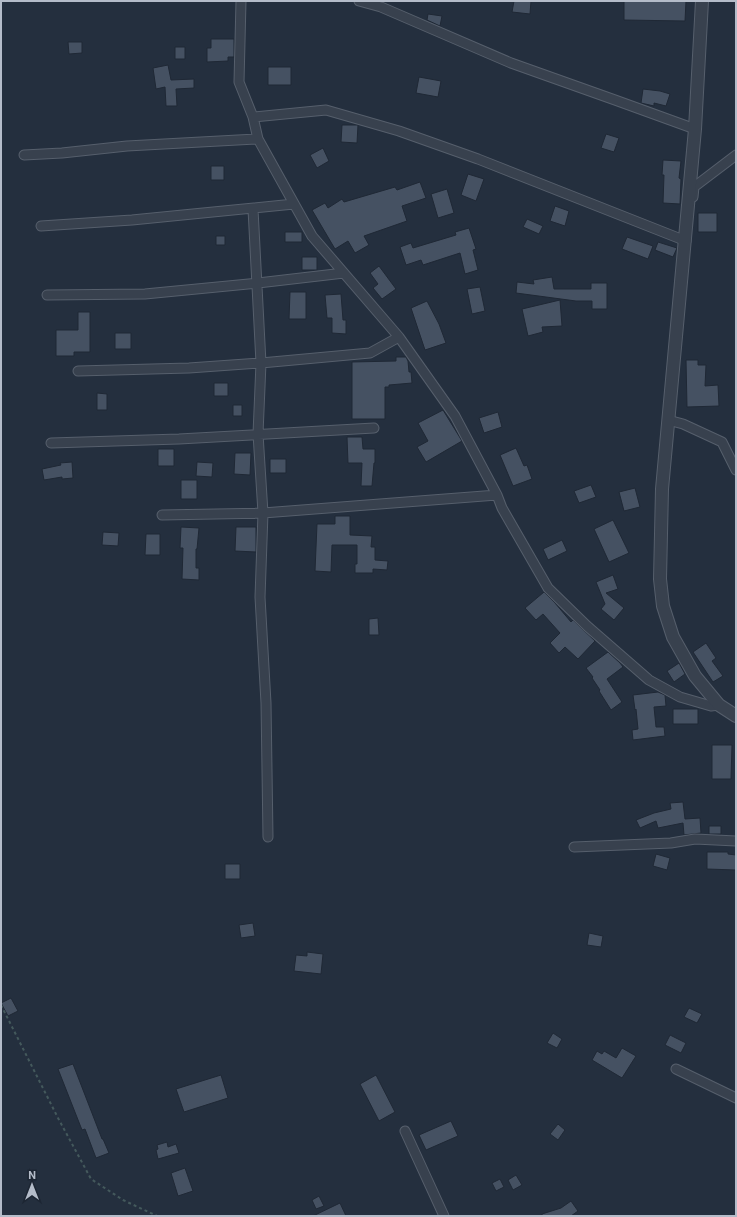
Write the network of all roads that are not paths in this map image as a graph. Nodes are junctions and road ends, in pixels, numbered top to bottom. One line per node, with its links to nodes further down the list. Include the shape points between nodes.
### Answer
1 (241, 1): 4 (street, via 239,82)
2 (359, 1): 5 (street, via 381,7 511,63)
3 (702, 1): 5 (street)
4 (253, 117): 6 (street); 12 (street, via 326,110 399,131 478,159)
5 (695, 129): 12 (street)
6 (258, 139): 7 (street); 9 (street)
7 (24, 155)
8 (736, 155): 12 (street, via 694,186)
9 (294, 204): 10 (street); 13 (street, via 312,236)
10 (253, 209): 11 (street); 14 (street)
11 (41, 226)
12 (686, 241): 19 (street)
13 (344, 273): 14 (street); 16 (street)
14 (258, 283): 15 (street, via 145,294); 17 (street)
15 (47, 295)
16 (400, 337): 17 (street, via 370,353); 24 (street, via 455,416)
17 (261, 363): 18 (street); 21 (street)
18 (78, 371)
19 (668, 420): 23 (street, via 722,442); 27 (street, via 662,489 660,578 663,606 673,636 695,676)
20 (374, 428): 21 (street)
21 (258, 434): 22 (street); 25 (street)
22 (51, 443)
23 (736, 470)
24 (497, 495): 25 (street); 27 (street, via 548,588 587,626 649,680 696,703)
25 (263, 513): 26 (street); 29 (street, via 260,597 266,704)
26 (162, 515)
27 (719, 705): 28 (street)
28 (736, 716)
29 (268, 837)
30 (736, 841): 31 (street, via 695,839 671,843)
31 (574, 847)
32 (676, 1069): 33 (street)
33 (736, 1098)
34 (405, 1131): 35 (street)
35 (444, 1216)

